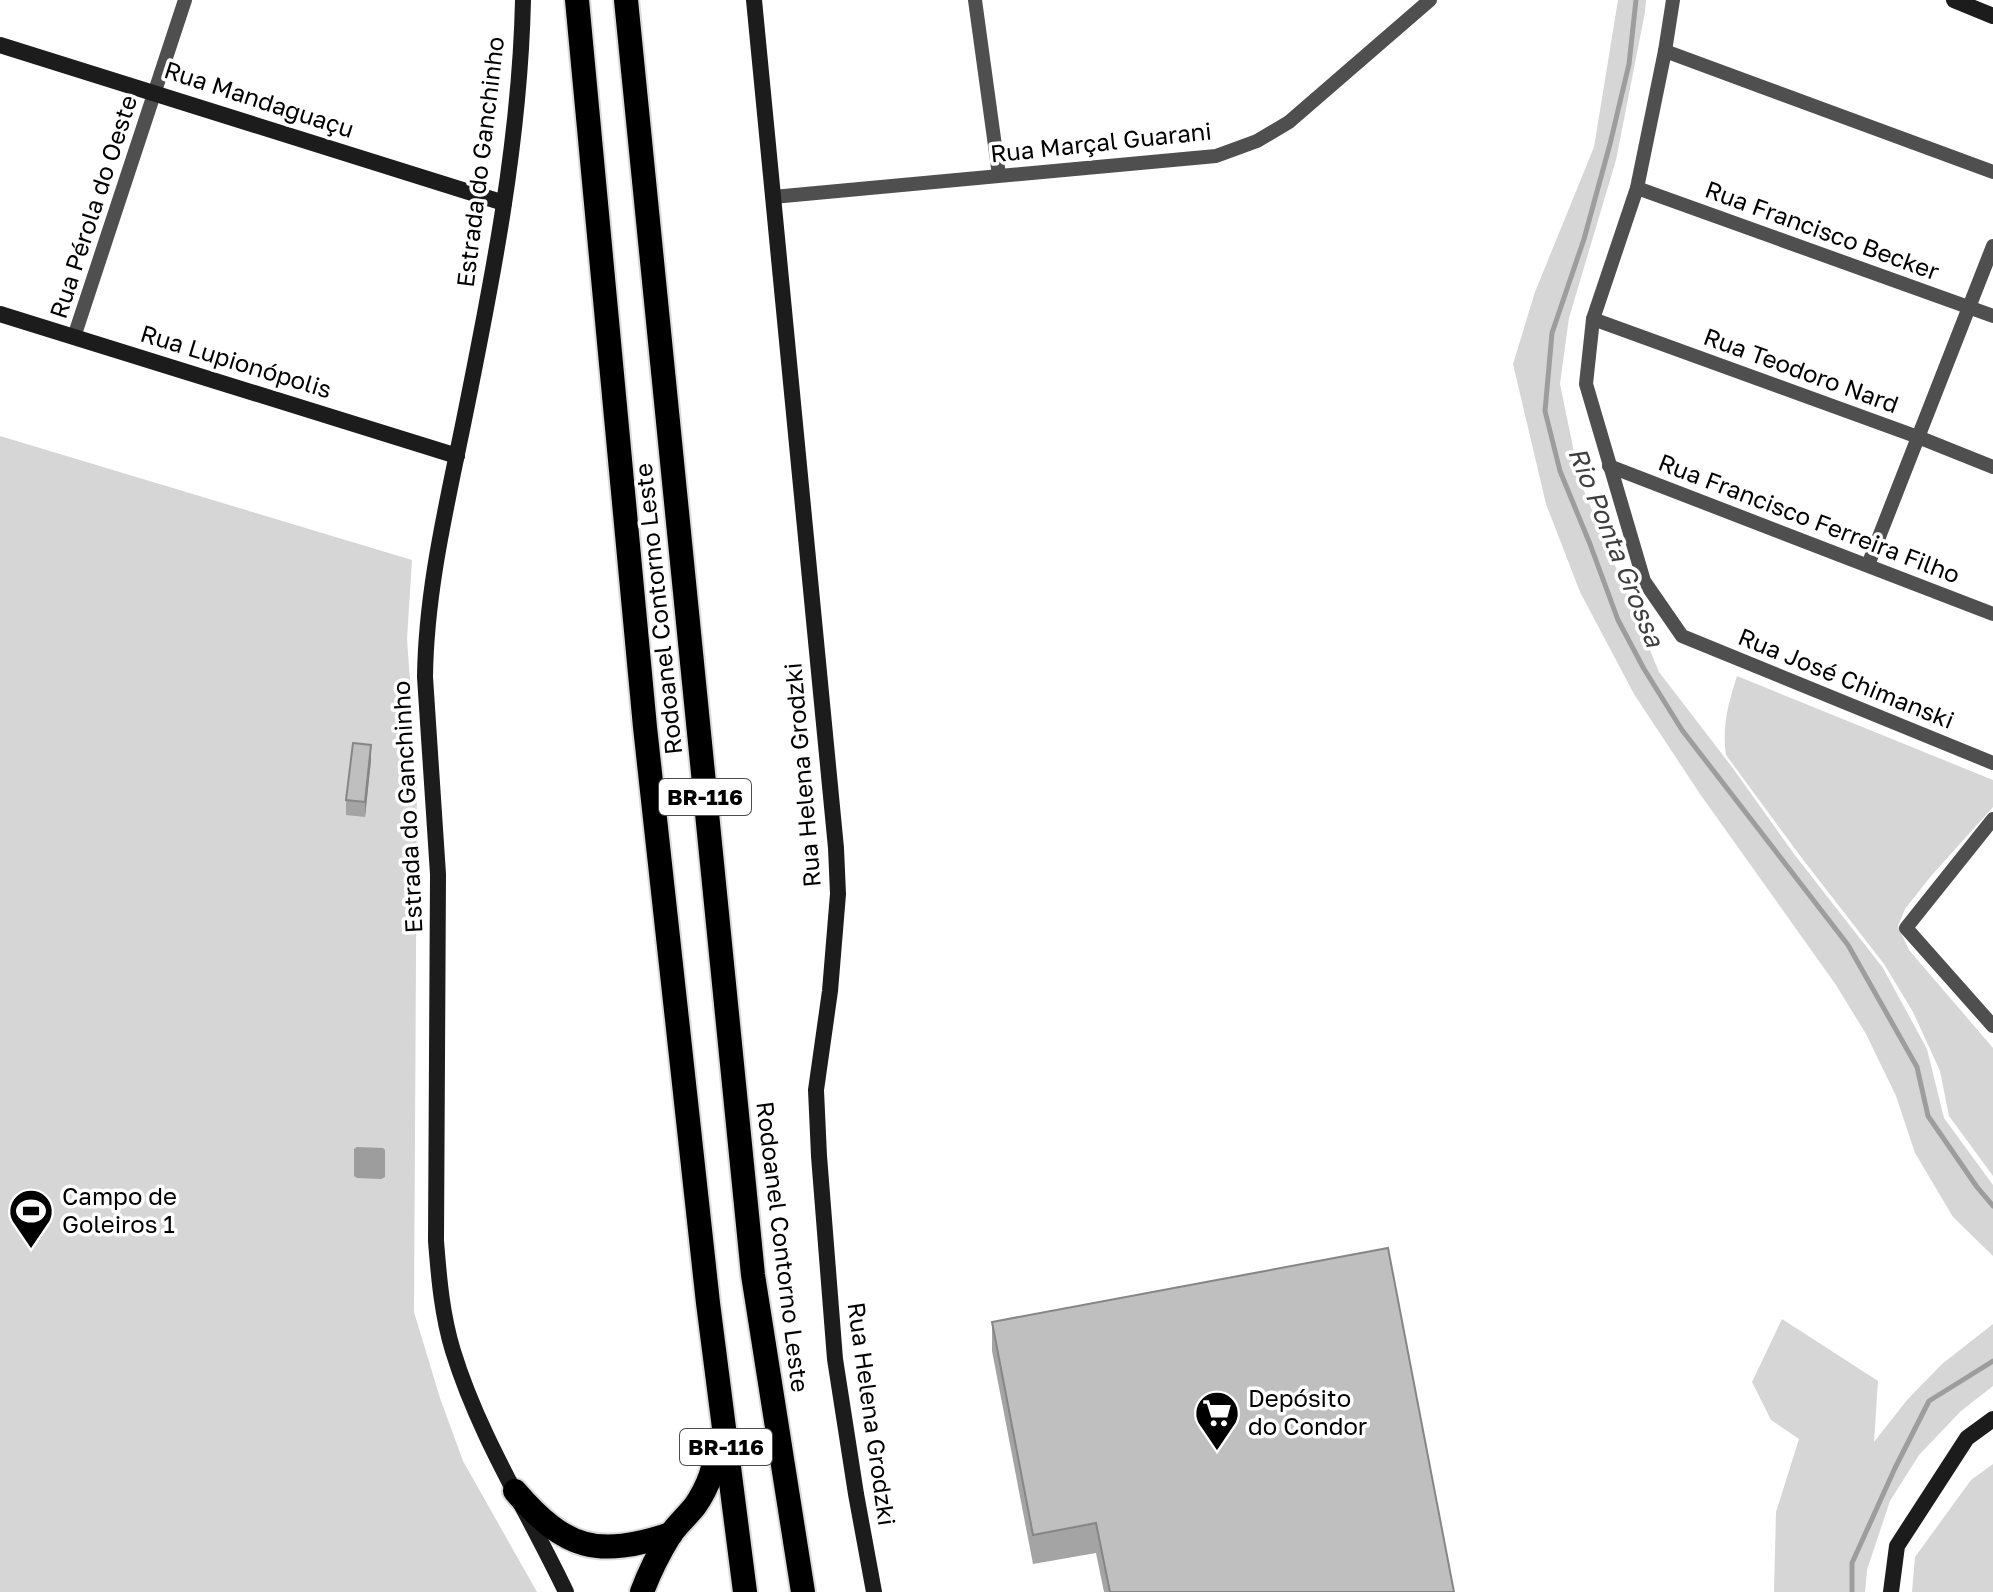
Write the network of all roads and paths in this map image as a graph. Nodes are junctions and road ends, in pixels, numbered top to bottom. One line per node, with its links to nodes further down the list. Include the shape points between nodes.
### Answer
1 (185, 0): 13 (street, Rua Pérola do Oeste)
2 (523, 0): 18 (main road, Estrada do Ganchinho)
3 (577, 0): 34 (highway, Rodoanel Contorno Leste / BR-116, via 645,727)
4 (626, 0): 41 (highway, Rodoanel Contorno Leste / BR-116, via 753,1275)
5 (754, 0): 17 (main road, Rua Helena Grodzki)
6 (975, 0): 15 (street)
7 (1430, 0): 15 (street, Rua Marçal Guarani, via 1289,122 1257,141 1216,156)
8 (1673, 0): 12 (street)
9 (1954, 0): 10 (main road)
10 (1993, 16)
11 (0, 45): 13 (main road, Rua Mandaguaçu)
12 (1665, 51): 14 (street); 16 (street)
13 (155, 92): 18 (main road, Rua Mandaguaçu); 24 (street, Rua Pérola do Oeste)
14 (1993, 172)
15 (999, 175): 17 (street, Rua Marçal Guarani)
16 (1637, 188): 20 (street, Rua Francisco Becker); 23 (street)
17 (773, 197): 42 (main road, Rua Helena Grodzki, via 836,848 830,991 816,1090 819,1156 835,1359)
18 (504, 203): 26 (main road, Estrada do Ganchinho)
19 (1993, 246): 20 (street)
20 (1970, 307): 22 (street, Rua Francisco Becker); 25 (street)
21 (0, 314): 24 (main road, Rua Lupionópolis)
22 (1993, 316)
23 (1593, 319): 25 (street, Rua Teodoro Nard); 27 (street, via 1586,384)
24 (74, 337): 26 (main road, Rua Lupionópolis)
25 (1918, 437): 28 (street, Rua Teodoro Nard); 29 (street)
26 (457, 456): 36 (main road, Estrada do Ganchinho, via 425,644 438,874 436,1241 444,1316 457,1363)
27 (1609, 466): 29 (street, Rua Francisco Ferreira Filho); 31 (street, Rua José Chimanski, via 1644,581 1682,636)
28 (1993, 467)
29 (1868, 565): 30 (street, Rua Francisco Ferreira Filho)
30 (1993, 614)
31 (1993, 763)
32 (1993, 819): 33 (street, via 1906,928)
33 (1993, 1026)
34 (708, 1303): 37 (highway, via 713,1469 696,1505); 40 (highway, Rodoanel Contorno Leste / BR-116)
35 (1993, 1419): 43 (main road, via 1967,1438 1897,1546)
36 (515, 1491): 37 (highway, via 545,1524 579,1543 621,1547); 38 (main road, Estrada do Ganchinho)
37 (671, 1534): 39 (highway)
38 (566, 1592)
39 (642, 1592)
40 (745, 1592)
41 (803, 1592)
42 (874, 1592)
43 (1891, 1592)

